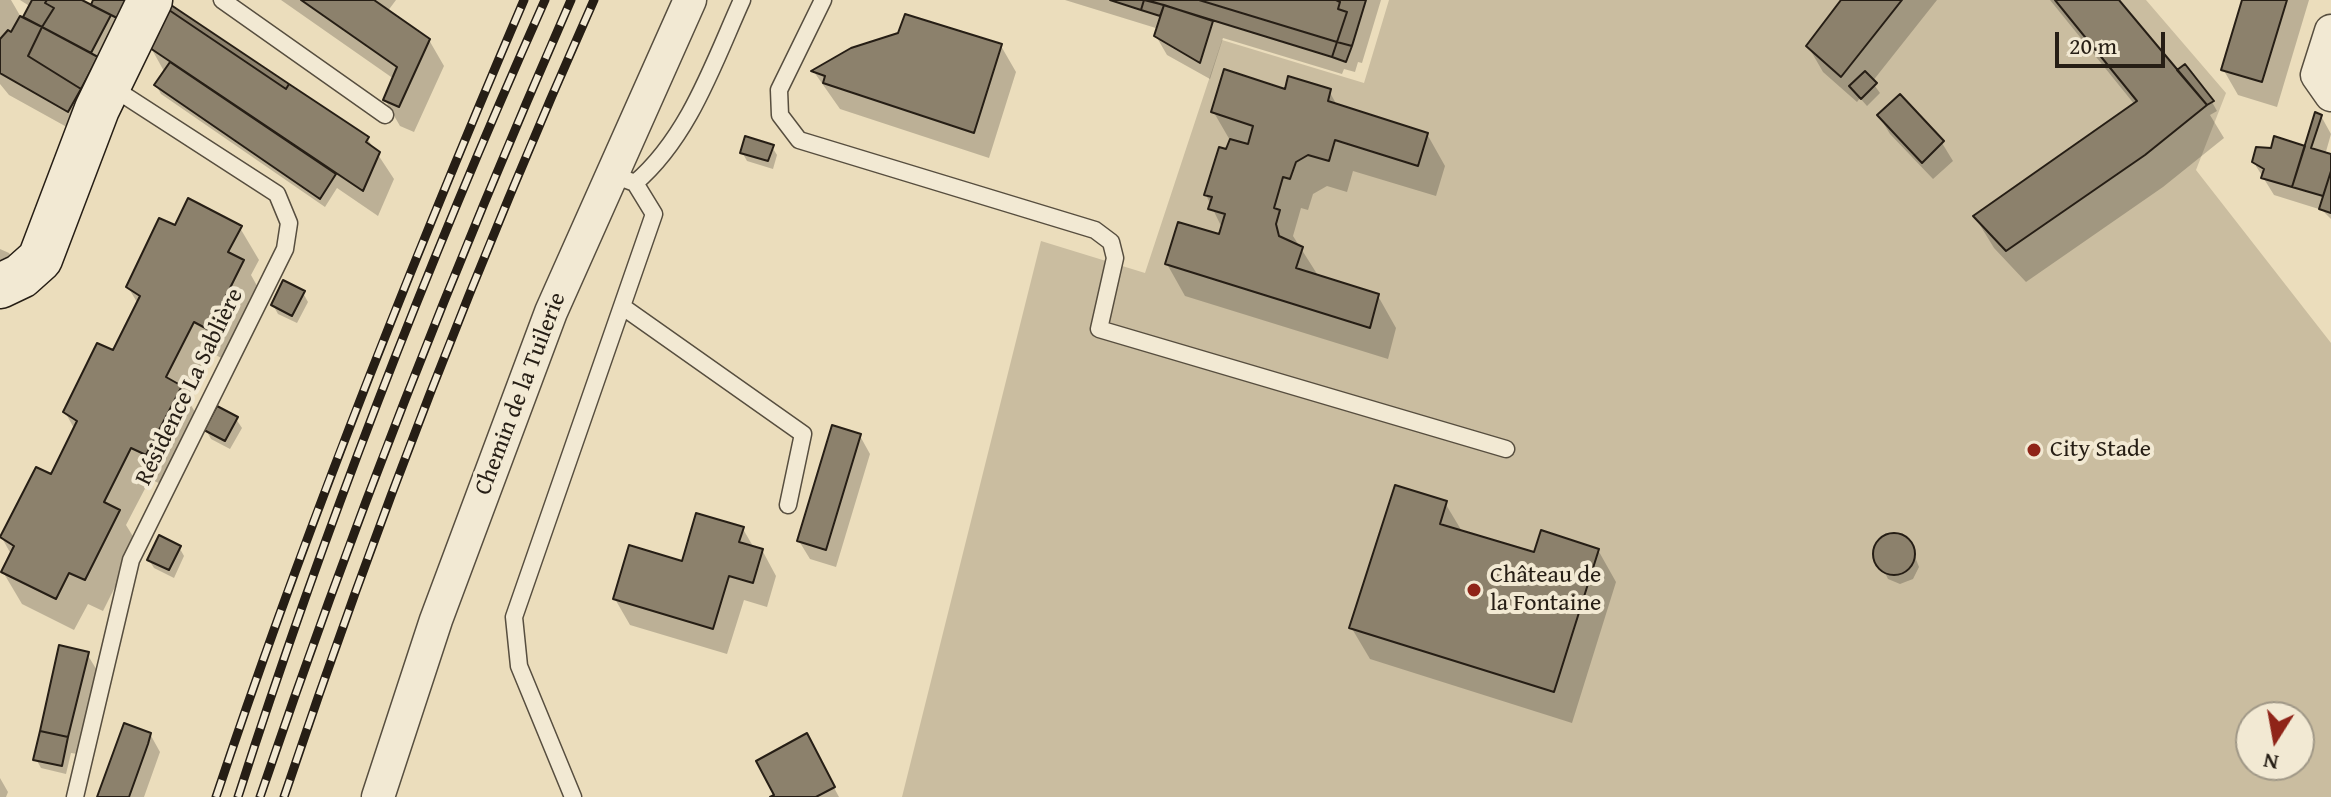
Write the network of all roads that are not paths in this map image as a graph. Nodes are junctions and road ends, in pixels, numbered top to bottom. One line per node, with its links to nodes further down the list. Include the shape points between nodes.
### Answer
1 (150, 0): 7 (street)
2 (222, 0): 9 (lane)
3 (690, 0): 10 (street, Chemin de la Tuilerie)
4 (742, 0): 10 (lane, via 695,105 647,173)
5 (823, 0): 13 (lane, via 779,90 780,115 799,140 1095,230 1111,242 1115,258 1099,329)
6 (2331, 31): 8 (street, via 2317,75)
7 (108, 85): 11 (street, via 40,259); 15 (lane, Résidence La Sablière, via 277,194 289,223 285,249 131,560)
8 (2331, 95)
9 (385, 115)
10 (624, 179): 12 (lane, via 654,214); 16 (street, Chemin de la Tuilerie, via 545,327 436,620)
11 (0, 286)
12 (623, 307): 14 (lane, via 803,434); 17 (lane, via 514,617 519,666)
13 (1506, 449)
14 (788, 505)
15 (75, 797)
16 (378, 797)
17 (573, 797)

